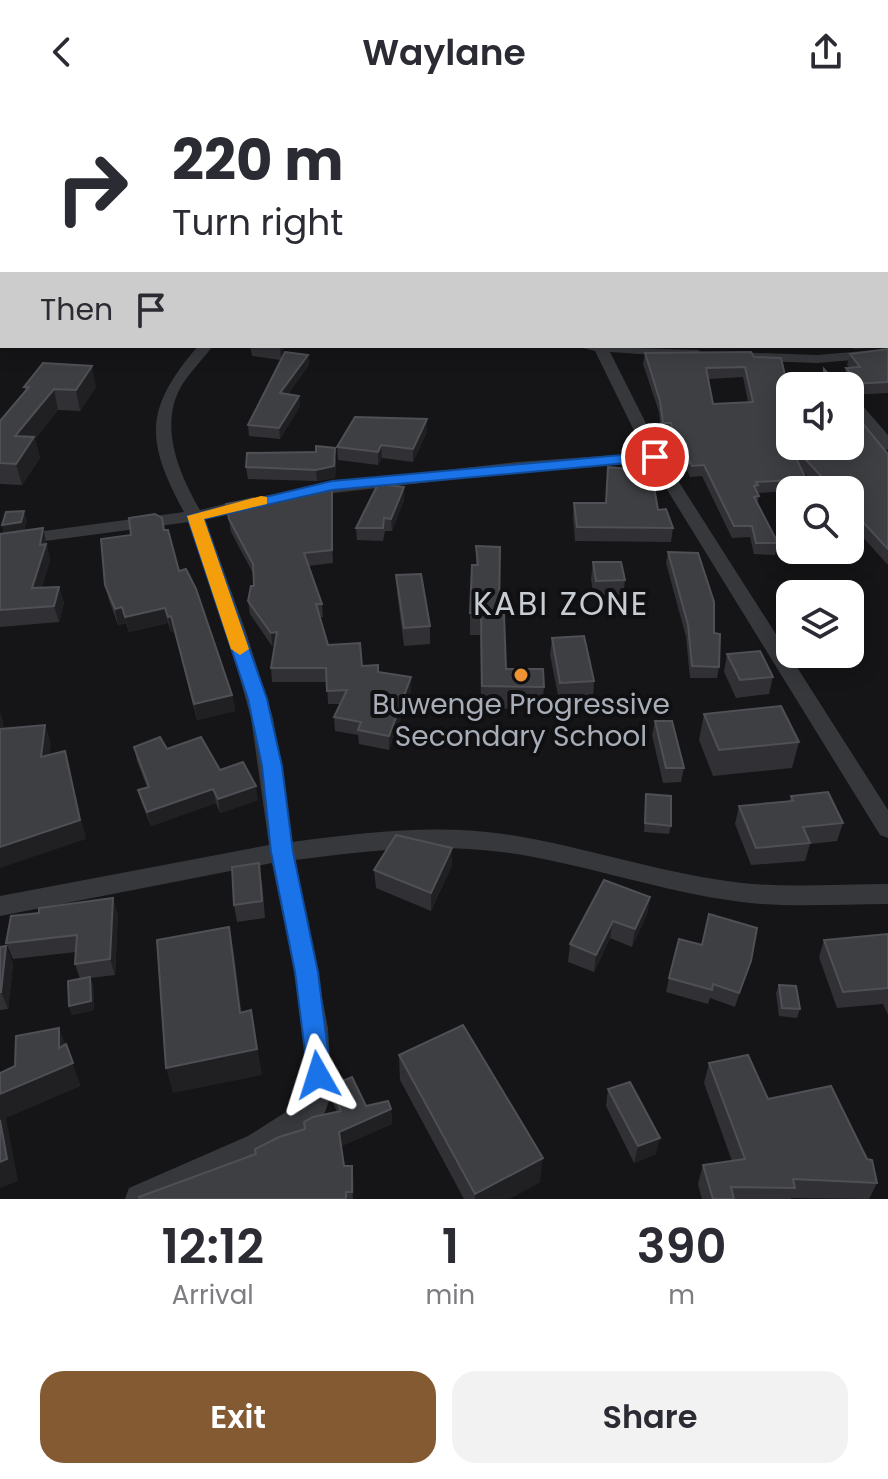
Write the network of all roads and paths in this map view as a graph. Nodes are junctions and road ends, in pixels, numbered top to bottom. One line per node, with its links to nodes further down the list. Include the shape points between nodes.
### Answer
1 (205, 348): 10 (street, via 171,393 164,414 175,478)
2 (593, 348): 9 (street)
3 (611, 348): 5 (street)
4 (888, 353): 5 (street)
5 (817, 359): 6 (street)
6 (827, 372)
7 (864, 417): 8 (street)
8 (888, 445)
9 (655, 457): 10 (street, via 363,483); 12 (street)
10 (195, 516): 11 (street); 13 (street, via 257,699)
11 (0, 542)
12 (888, 829)
13 (282, 852): 14 (street, via 407,837 501,843 744,893); 15 (street); 16 (street, via 308,987 318,1075 313,1110 279,1136)
14 (888, 894)
15 (0, 906)
16 (140, 1199)

